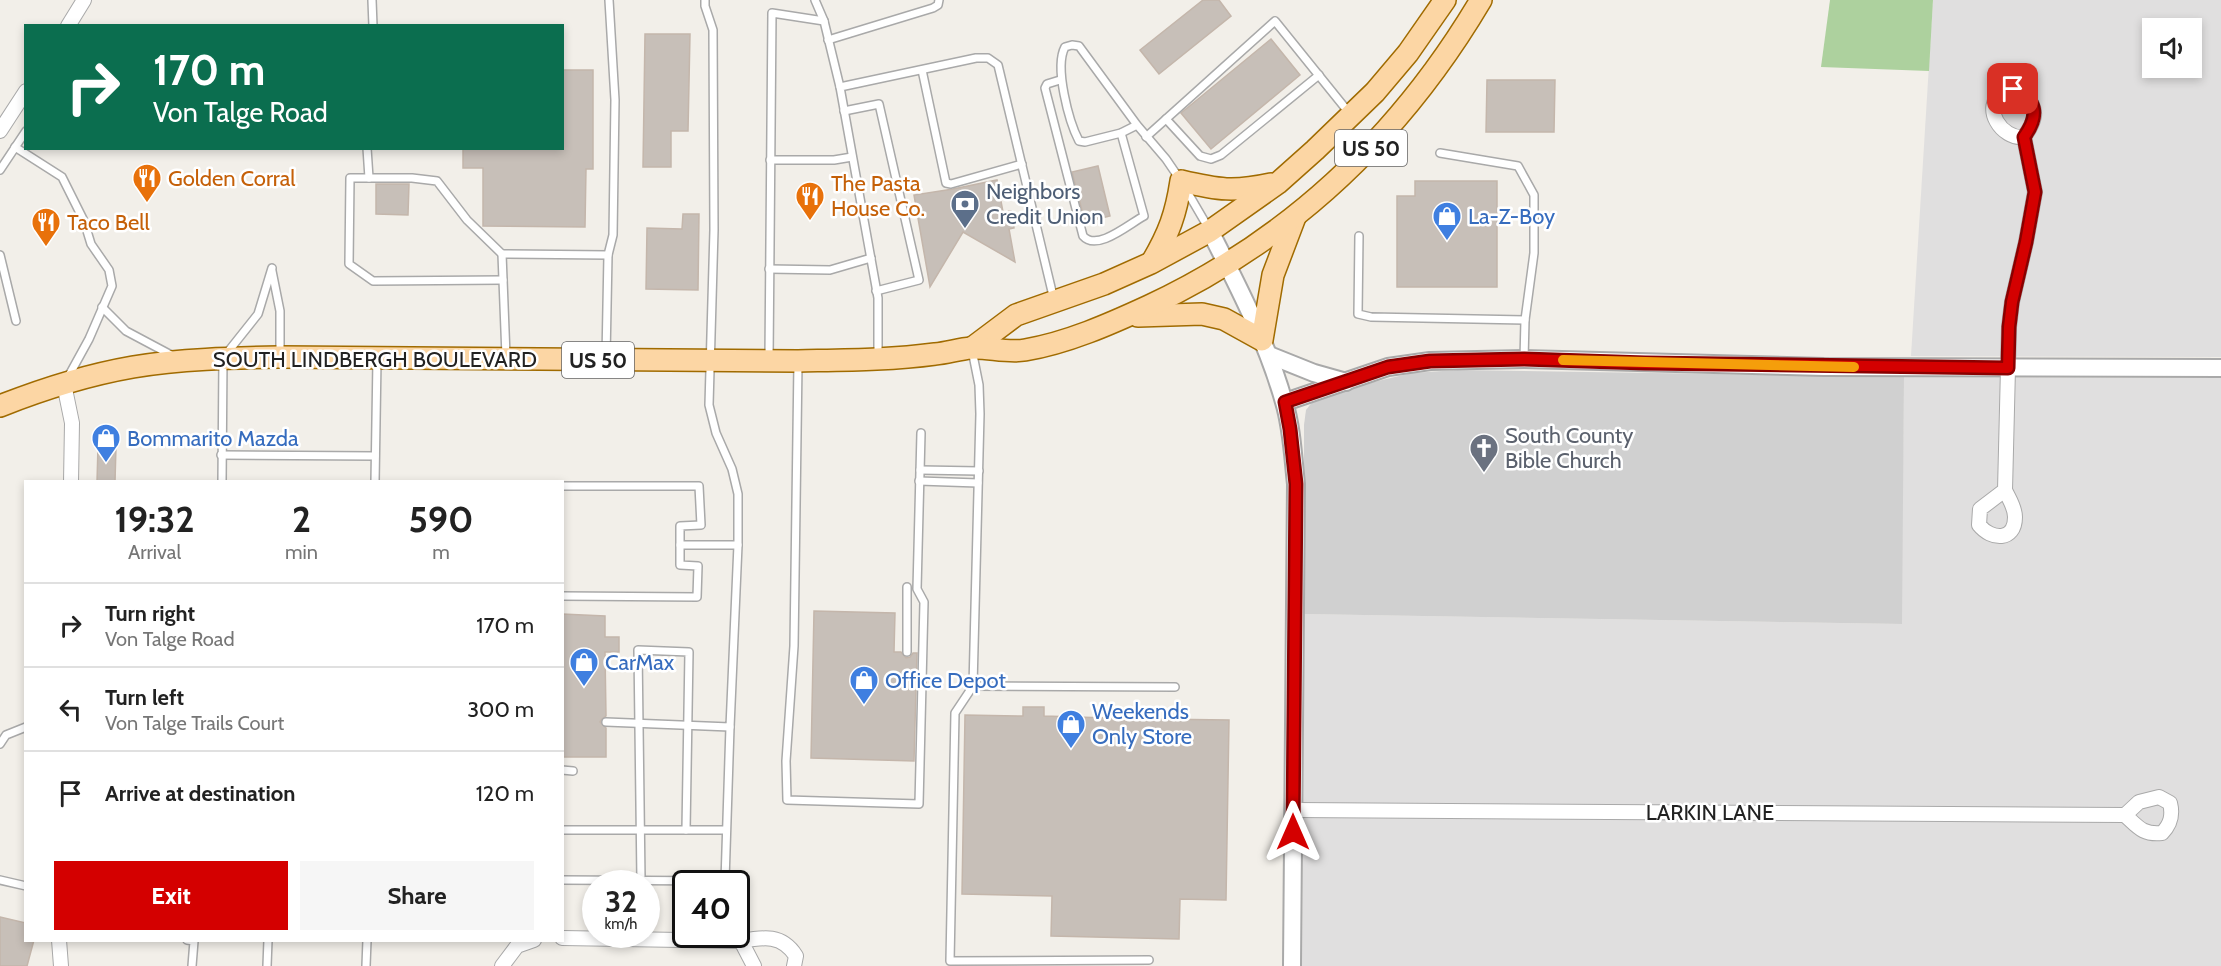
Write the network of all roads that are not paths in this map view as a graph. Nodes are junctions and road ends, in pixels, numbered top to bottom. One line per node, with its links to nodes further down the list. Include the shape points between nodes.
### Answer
1 (84, 0): 10 (street)
2 (372, 0): 11 (lane)
3 (609, 0): 42 (lane, via 615,100 613,235)
4 (705, 0): 63 (lane, via 713,30)
5 (815, 0): 9 (lane)
6 (939, 0): 12 (lane, via 933,8)
7 (1445, 0): 19 (main road, SOUTH LINDBERGH BOULEVARD / US 50, via 1408,53)
8 (1481, 0): 37 (main road, SOUTH LINDBERGH BOULEVARD / US 50, via 1412,103 1332,187)
9 (824, 21): 12 (lane); 31 (lane, via 772,13)
10 (69, 24)
11 (373, 24)
12 (828, 40): 16 (lane)
13 (922, 70): 16 (lane); 32 (lane, via 976,57 988,58 998,66); 32 (lane, via 945,183)
14 (1319, 75): 19 (lane); 20 (lane, via 1221,155 1210,159 1200,156); 20 (lane, via 1275,21)
15 (1060, 80): 21 (lane, via 1060,55 1065,47 1078,46); 24 (lane, via 1079,141); 24 (lane, via 1045,88 1083,236 1088,241 1099,241 1144,216)
16 (840, 87): 18 (lane)
17 (24, 94): 22 (street)
18 (844, 111): 30 (lane); 48 (lane, via 879,104 919,280)
19 (1352, 116): 36 (main road, SOUTH LINDBERGH BOULEVARD / US 50)
20 (1166, 119): 25 (lane)
21 (1137, 125): 24 (lane); 25 (lane)
22 (0, 131)
23 (24, 133): 27 (lane)
24 (1121, 133)
25 (1146, 137): 35 (lane)
26 (2024, 137): 67 (street, via 2035,192 2012,302)
27 (15, 147): 33 (lane); 50 (lane, via 62,177 91,244 109,270 112,286)
28 (366, 150): 34 (lane)
29 (1440, 153): 52 (lane, via 1518,166 1534,195 1534,254)
30 (852, 157): 31 (lane); 43 (lane)
31 (770, 160): 46 (lane)
32 (1022, 164): 49 (lane)
33 (0, 170)
34 (369, 178): 40 (lane, via 437,182 467,220); 47 (lane, via 350,178 349,264 373,281)
35 (1181, 181): 36 (main road, via 1214,189 1242,190); 38 (lane); 44 (main road, via 1167,236)
36 (1278, 183): 38 (main road, SOUTH LINDBERGH BOULEVARD / US 50)
37 (1295, 218): 45 (main road, SOUTH LINDBERGH BOULEVARD / US 50); 55 (main road, via 1273,275)
38 (1210, 231): 44 (main road, SOUTH LINDBERGH BOULEVARD / US 50); 45 (street)
39 (1359, 236): 52 (lane, via 1358,314)
40 (502, 254): 42 (lane); 47 (lane)
41 (0, 255): 53 (lane)
42 (608, 255): 62 (lane)
43 (871, 258): 46 (lane, via 830,270); 48 (lane)
44 (1151, 262): 49 (main road, SOUTH LINDBERGH BOULEVARD / US 50)
45 (1227, 265): 51 (main road, SOUTH LINDBERGH BOULEVARD / US 50); 55 (street)
46 (769, 269): 64 (lane)
47 (503, 280): 59 (lane)
48 (876, 291): 60 (lane)
49 (1055, 302): 54 (main road, SOUTH LINDBERGH BOULEVARD / US 50, via 1016,315)
50 (102, 307): 65 (lane, via 126,331); 70 (lane)
51 (1128, 316): 54 (main road, SOUTH LINDBERGH BOULEVARD / US 50, via 1023,351); 55 (main road, via 1202,314 1224,319)
52 (1526, 320): 61 (lane)
53 (16, 321)
54 (972, 348): 60 (main road, SOUTH LINDBERGH BOULEVARD / US 50); 77 (lane, via 979,385)
55 (1265, 348): 69 (street, via 1314,373); 72 (street)
56 (280, 357): 57 (main road, SOUTH LINDBERGH BOULEVARD / US 50); 57 (lane, via 280,311 272,268 258,314); 58 (main road, SOUTH LINDBERGH BOULEVARD / US 50)
57 (223, 358): 65 (main road, SOUTH LINDBERGH BOULEVARD / US 50); 74 (lane)
58 (377, 358): 59 (main road, SOUTH LINDBERGH BOULEVARD / US 50); 75 (lane)
59 (506, 359): 62 (main road, SOUTH LINDBERGH BOULEVARD / US 50)
60 (878, 359): 66 (main road, SOUTH LINDBERGH BOULEVARD / US 50)
61 (1524, 359): 67 (street); 69 (street, via 1409,362)
62 (606, 360): 63 (main road, SOUTH LINDBERGH BOULEVARD / US 50)
63 (710, 360): 64 (main road, SOUTH LINDBERGH BOULEVARD / US 50); 86 (lane, via 709,405 738,494)
64 (769, 360): 66 (main road, SOUTH LINDBERGH BOULEVARD / US 50)
65 (182, 361): 70 (main road, SOUTH LINDBERGH BOULEVARD / US 50, via 133,367)
66 (798, 361): 81 (lane, via 788,800 919,804 924,602 917,589)
67 (2008, 368): 68 (street); 84 (street)
68 (2221, 369)
69 (1346, 382): 72 (street)
70 (64, 384): 71 (main road, SOUTH LINDBERGH BOULEVARD / US 50); 78 (street, via 72,423)
71 (6, 401)
72 (1285, 402): 100 (street, via 1296,484)
73 (921, 433): 76 (lane)
74 (221, 454): 75 (lane); 79 (lane)
75 (375, 456): 80 (lane)
76 (920, 471): 77 (lane); 81 (lane)
77 (979, 471): 82 (lane)
78 (71, 480)
79 (222, 480)
80 (375, 480)
81 (920, 481): 82 (lane)
82 (978, 483): 90 (lane)
83 (564, 486): 85 (lane, via 699,486 701,525 680,526)
84 (2005, 490)
85 (680, 545): 86 (lane); 88 (lane, via 680,565 698,566 697,597)
86 (738, 545): 96 (lane)
87 (907, 587): 89 (lane)
88 (564, 596)
89 (907, 652)
90 (973, 686): 91 (lane); 121 (lane, via 955,713 950,961)
91 (1175, 687)
92 (606, 722): 93 (lane)
93 (638, 723): 94 (lane); 94 (lane, via 638,650 689,652); 103 (lane)
94 (688, 725): 96 (lane); 104 (lane)
95 (24, 728): 97 (lane, via 6,735)
96 (730, 728): 105 (lane)
97 (0, 744)
98 (564, 770): 99 (lane)
99 (573, 771)
100 (1294, 810): 101 (street, LARKIN LANE); 129 (street)
101 (2126, 815)
102 (564, 830): 103 (lane)
103 (641, 830): 104 (lane); 106 (lane)
104 (686, 830): 105 (lane)
105 (726, 830): 110 (lane, via 725,881)
106 (641, 870)
107 (0, 880): 111 (lane)
108 (564, 880): 109 (lane)
109 (582, 880)
110 (660, 880)
111 (24, 886)
112 (564, 938): 114 (street)
113 (750, 939): 128 (street, via 764,937 790,946 796,956)
114 (672, 940)
115 (59, 942): 122 (street)
116 (194, 942): 123 (lane)
117 (268, 942): 124 (lane)
118 (367, 942): 125 (lane)
119 (528, 942): 126 (street, via 517,946)
120 (745, 948): 127 (street)
121 (1149, 960)
122 (62, 966)
123 (192, 966)
124 (267, 966)
125 (366, 966)
126 (502, 966)
127 (754, 966)
128 (794, 966)
129 (1292, 966)

